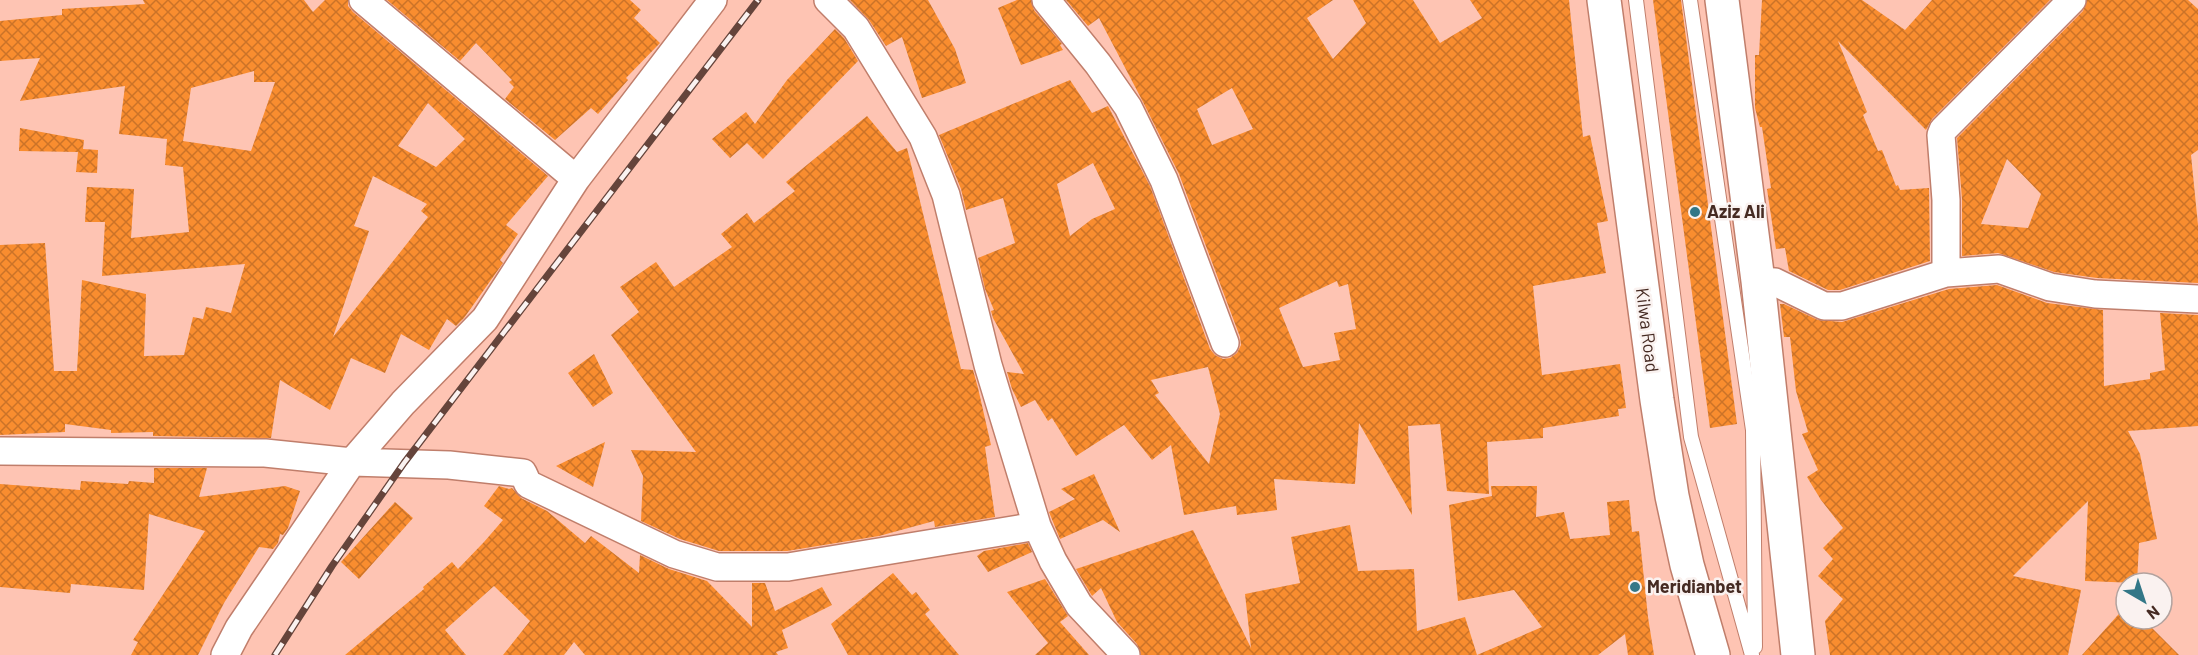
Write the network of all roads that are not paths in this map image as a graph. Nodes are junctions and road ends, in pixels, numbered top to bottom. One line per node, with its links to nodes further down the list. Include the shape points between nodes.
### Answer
1 (363, 0): 10 (street)
2 (713, 0): 10 (street)
3 (828, 0): 17 (street, via 856,28 927,146 946,195 988,365)
4 (1046, 0): 14 (street, via 1128,107 1164,180)
5 (1604, 0): 20 (highway, Kilwa Road, via 1672,496)
6 (1636, 0): 21 (lane, via 1691,437)
7 (1690, 0): 21 (lane, via 1753,430)
8 (1722, 0): 12 (highway)
9 (2072, 0): 11 (street, via 1943,130)
10 (576, 179): 16 (street, via 485,319)
11 (1946, 273): 12 (street, via 1842,306 1824,306 1775,282); 13 (street, via 1999,269 2072,291)
12 (1758, 281): 22 (highway)
13 (2198, 299)
14 (1225, 343)
15 (0, 451): 16 (street, via 265,453)
16 (352, 462): 17 (street, via 449,465 523,474 528,484 674,554 717,567 788,567); 18 (street, via 239,628)
17 (1037, 526): 19 (street, via 1079,605)
18 (225, 655)
19 (1126, 655)
20 (1713, 655)
21 (1754, 655)
22 (1798, 655)

